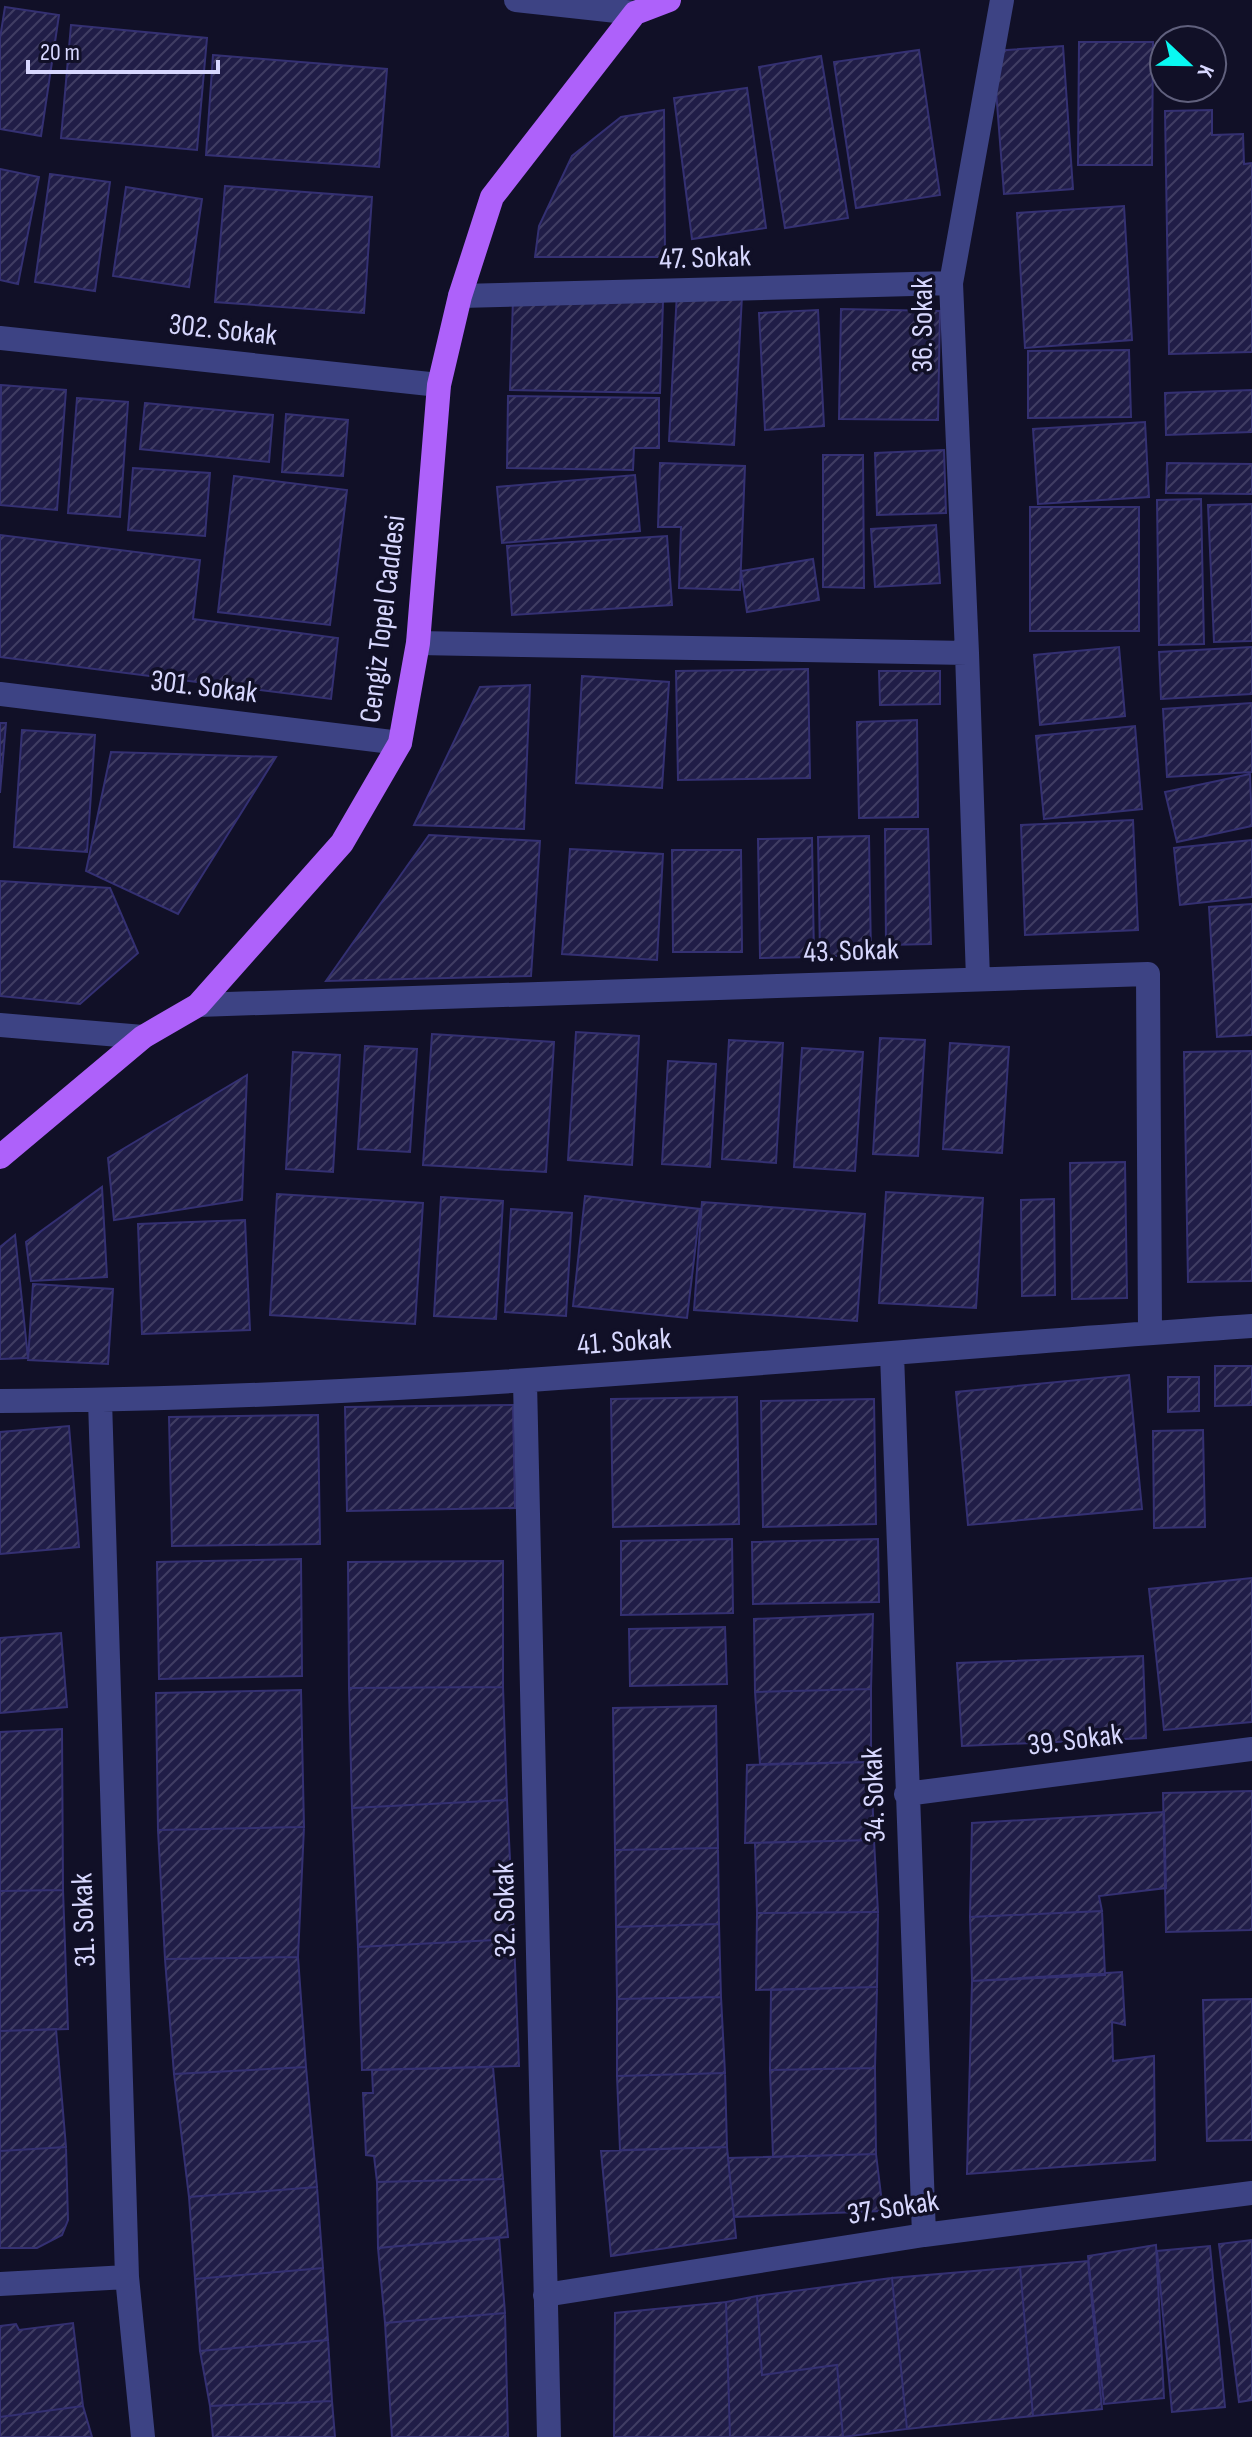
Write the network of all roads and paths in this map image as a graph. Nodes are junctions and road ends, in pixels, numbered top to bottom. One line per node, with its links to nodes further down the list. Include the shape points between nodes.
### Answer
1 (516, 0): 4 (street)
2 (669, 0): 4 (main road)
3 (1002, 0): 5 (street, 36. Sokak)
4 (635, 13): 6 (main road, Cengiz Topel Caddesi, via 492,197)
5 (951, 283): 6 (street, 47. Sokak); 10 (street, 36. Sokak)
6 (460, 296): 8 (main road, Cengiz Topel Caddesi)
7 (0, 338): 8 (street, 302. Sokak)
8 (439, 385): 9 (main road, Cengiz Topel Caddesi)
9 (418, 643): 10 (street); 12 (main road, Cengiz Topel Caddesi)
10 (967, 653): 13 (street, 36. Sokak)
11 (0, 694): 12 (street, 301. Sokak)
12 (400, 743): 14 (main road, Cengiz Topel Caddesi, via 342,843)
13 (978, 979): 14 (street, 43. Sokak); 19 (street, 43. Sokak, via 1148,974)
14 (198, 1005): 16 (main road, Cengiz Topel Caddesi)
15 (0, 1025): 16 (street)
16 (143, 1037): 17 (main road, Cengiz Topel Caddesi)
17 (0, 1157)
18 (1252, 1326): 19 (street, 41. Sokak)
19 (1150, 1333): 20 (street, 41. Sokak)
20 (892, 1354): 21 (street, 41. Sokak); 25 (street, 34. Sokak)
21 (525, 1382): 22 (street, 41. Sokak); 30 (street, 32. Sokak)
22 (100, 1400): 23 (street, 41. Sokak); 28 (street, 31. Sokak)
23 (0, 1401)
24 (1252, 1749): 25 (street, 39. Sokak)
25 (906, 1794): 27 (street, 34. Sokak)
26 (1252, 2193): 27 (street, 37. Sokak)
27 (924, 2235): 30 (street, 37. Sokak)
28 (127, 2277): 29 (street); 31 (street, 31. Sokak)
29 (0, 2284)
30 (545, 2295): 32 (street, 32. Sokak)
31 (143, 2437)
32 (549, 2437)

